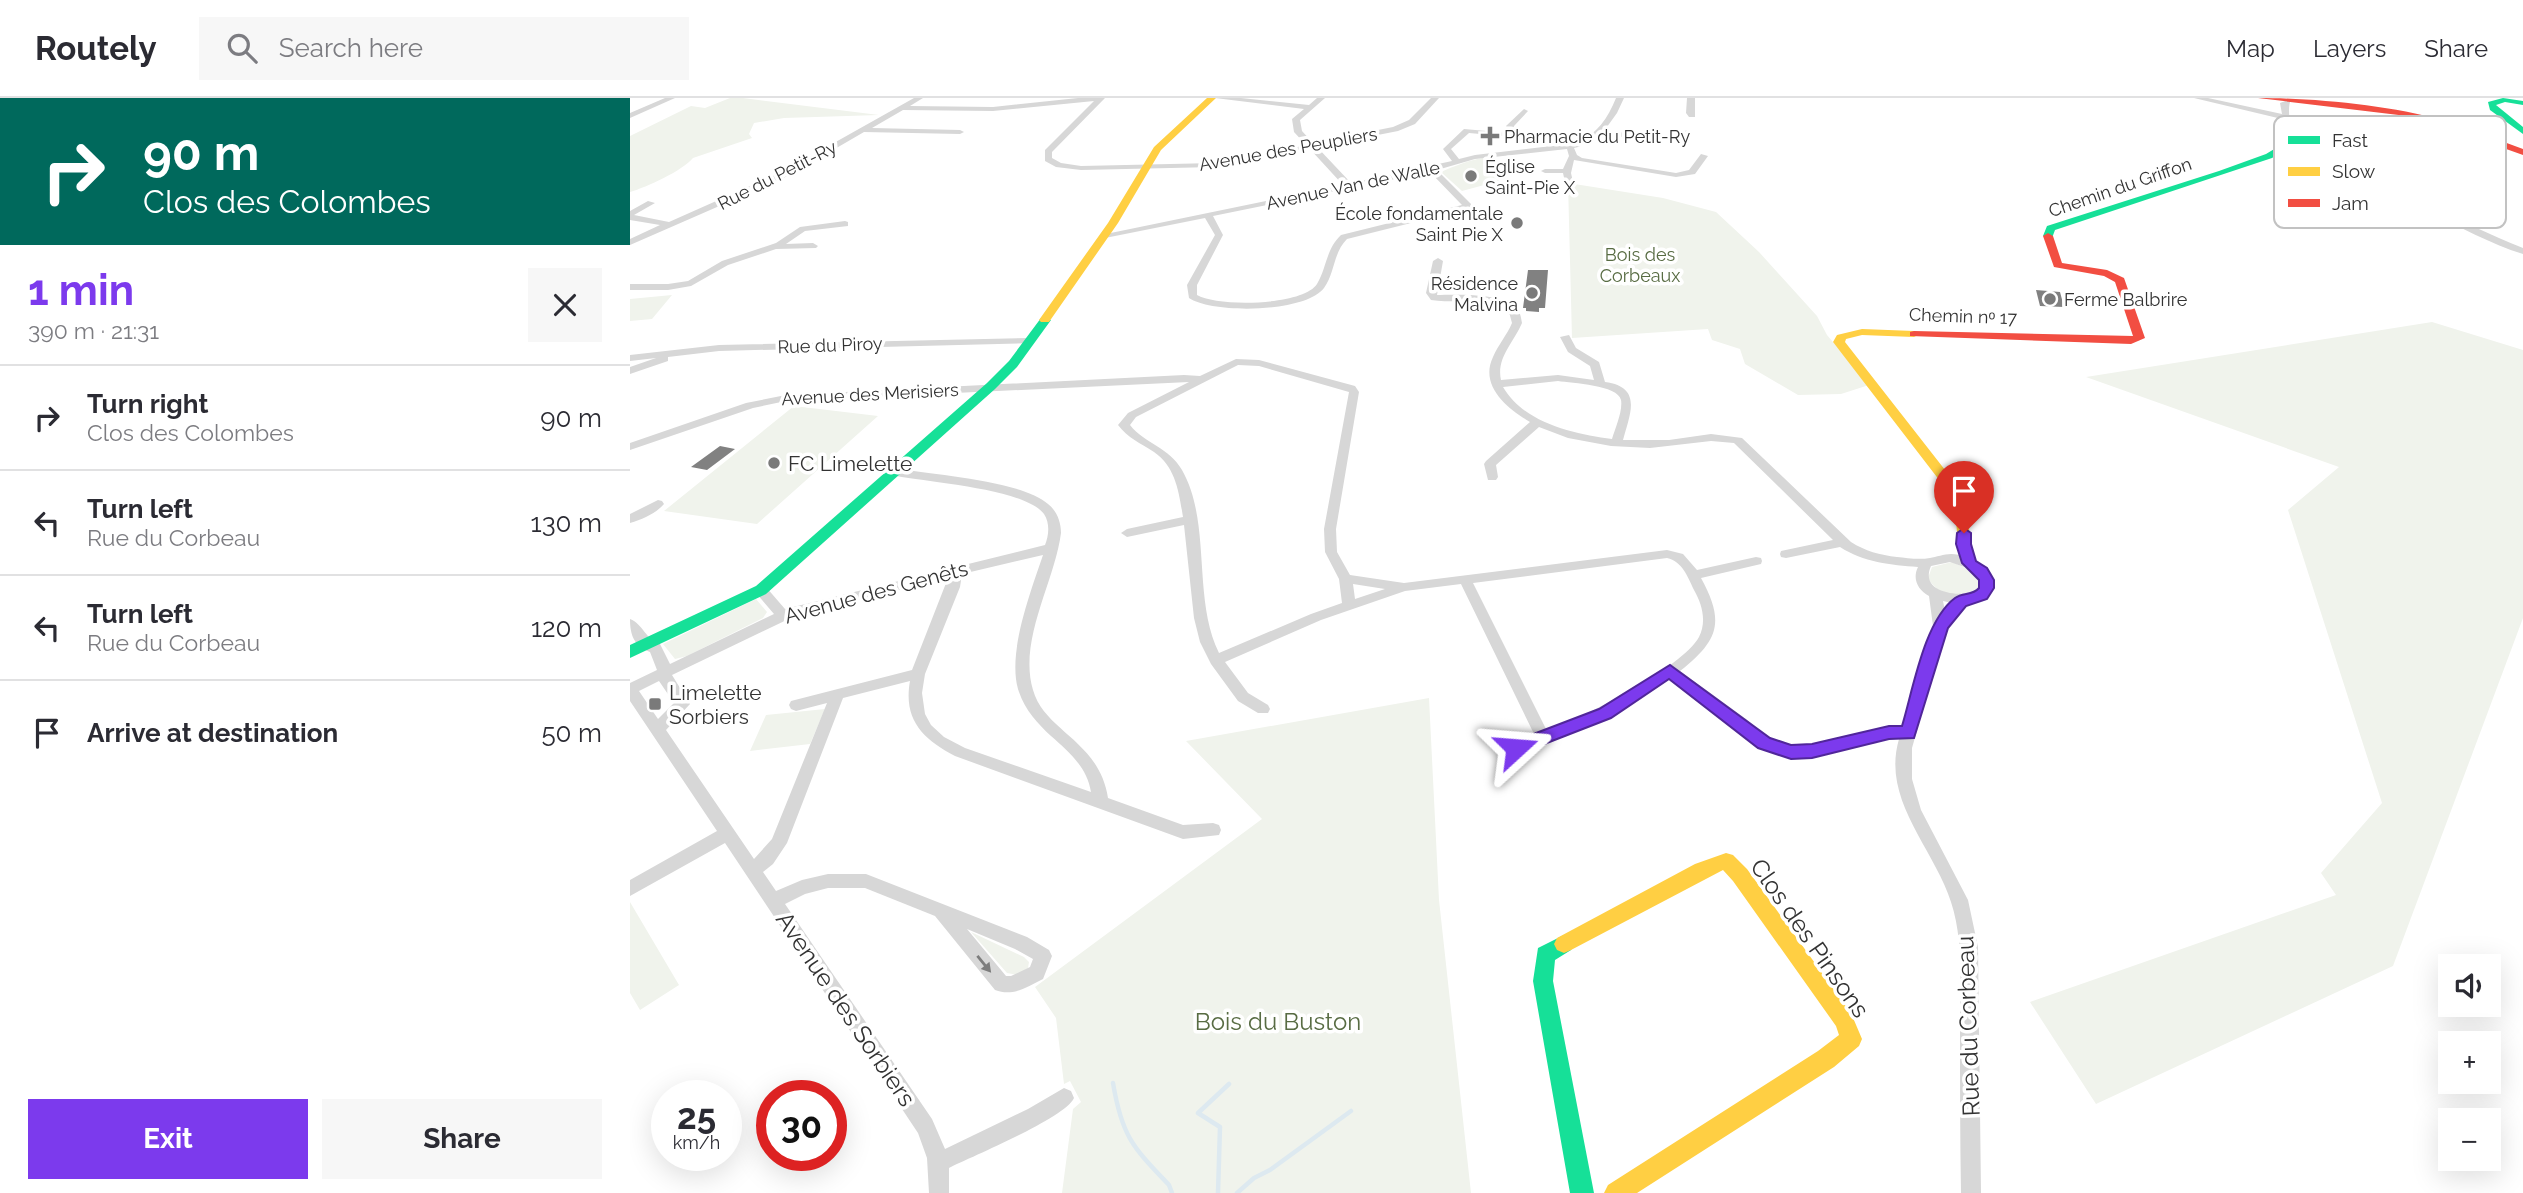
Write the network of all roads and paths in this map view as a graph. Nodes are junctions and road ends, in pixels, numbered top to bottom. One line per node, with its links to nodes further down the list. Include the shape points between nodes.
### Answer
1 (671, 98): 18 (street)
2 (919, 98): 14 (street, Rue du Petit-Ry)
3 (1100, 98): 14 (street, via 993,108); 38 (street, Avenue des Peupliers, via 1048,152 1048,159 1076,168)
4 (1212, 98): 38 (street, via 1157,149)
5 (1219, 98): 11 (street)
6 (1435, 98): 29 (street, Avenue des Peupliers, via 1406,125)
7 (1620, 98): 27 (street, Avenue Van de Walle)
8 (1691, 98): 17 (street)
9 (2198, 98): 15 (street)
10 (2262, 98): 15 (street)
11 (1259, 100): 12 (street)
12 (1315, 103): 29 (street, via 1296,119 1295,126)
13 (2523, 103): 21 (street, via 2505,100 2491,104)
14 (904, 108): 23 (street, Rue du Petit-Ry)
15 (2286, 109): 19 (street); 20 (street)
16 (1524, 111): 28 (street, via 1510,126)
17 (1692, 115)
18 (630, 116)
19 (2286, 116)
20 (2413, 116)
21 (2502, 116)
22 (2506, 119): 24 (street)
23 (863, 130): 25 (street); 48 (street, Rue du Petit-Ry, via 787,173)
24 (2523, 131)
25 (960, 132)
26 (1689, 132): 27 (street, via 1685,138 1674,139)
27 (1598, 133): 30 (street, Avenue Van de Walle)
28 (1511, 135): 34 (street); 37 (street, via 1467,131 1447,149)
29 (1312, 146): 38 (street, Avenue des Peupliers, via 1215,165); 43 (street)
30 (1570, 147): 34 (street, Avenue Van de Walle); 35 (street)
31 (2506, 148): 33 (street)
32 (2274, 151): 59 (street, Chemin du Griffon, via 2222,173 2050,229 2047,233 2058,265 2108,273 2120,280 2139,338 2114,342)
33 (2523, 152)
34 (1497, 155): 37 (street, Avenue Van de Walle)
35 (1573, 156): 36 (street, via 1681,175 1695,170); 41 (street)
36 (1703, 156)
37 (1457, 162): 39 (street, Avenue Van de Walle)
38 (1147, 168): 50 (street)
39 (1432, 169): 43 (street, Avenue Van de Walle); 46 (street, via 1468,205 1344,237 1335,247 1319,288 1287,302 1224,304 1200,301 1191,293 1219,235)
40 (1545, 171): 41 (street)
41 (1568, 171): 42 (street)
42 (1569, 181)
43 (1349, 186): 46 (street, Avenue Van de Walle)
44 (651, 203): 45 (street)
45 (630, 215): 48 (street)
46 (1208, 215): 50 (street, Avenue Van de Walle)
47 (845, 224): 53 (street, via 803,229)
48 (672, 225): 51 (street, Rue du Petit-Ry)
49 (2465, 228): 54 (street)
50 (1105, 235): 60 (street)
51 (630, 242)
52 (813, 246): 53 (street)
53 (774, 247): 56 (street, via 725,263 684,285)
54 (2523, 251)
55 (1438, 261): 66 (street, via 1434,298 1507,306 1516,317 1496,361)
56 (630, 287)
57 (1844, 335): 59 (street, Chemin nᵒ 17); 80 (street, Rue du Corbeau, via 1841,347 1955,496 1963,517)
58 (1565, 337): 67 (street, via 1572,350 1595,364)
59 (2082, 339)
60 (1030, 341): 61 (street, Rue du Piroy); 68 (street)
61 (677, 352): 62 (street, Rue du Piroy); 63 (street)
62 (630, 358)
63 (630, 371)
64 (1158, 379): 65 (street, Avenue des Merisiers); 68 (street, Avenue des Merisiers); 69 (street)
65 (1198, 379): 69 (street); 92 (street, via 1226,364 1250,362 1353,390 1330,529 1331,552)
66 (1497, 384): 67 (street, via 1558,378); 70 (street, via 1510,403)
67 (1601, 385): 71 (street, via 1613,386 1626,399)
68 (991, 386): 72 (street, Avenue des Merisiers, via 773,400); 73 (street)
69 (1172, 394): 77 (street, via 1132,415 1124,425 1175,468)
70 (1537, 422): 71 (street); 74 (street, via 1490,464)
71 (1617, 443): 79 (street, via 1668,443 1713,435 1738,440)
72 (630, 446)
73 (895, 472): 81 (street, via 1035,500 1055,524); 94 (street)
74 (1492, 477)
75 (658, 504): 76 (street)
76 (630, 520)
77 (1190, 520): 78 (street); 103 (street, via 1201,618)
78 (1127, 533)
79 (1842, 542): 82 (street); 84 (street)
80 (1964, 544): 83 (street); 87 (street, Rue du Corbeau)
81 (1052, 548): 88 (street, Avenue des Genêts); 115 (street, via 1022,659 1024,683 1039,715 1095,775)
82 (1786, 554)
83 (1950, 558): 86 (street); 87 (street)
84 (1887, 560): 86 (street); 91 (street)
85 (1756, 561): 89 (street)
86 (1926, 563): 91 (street)
87 (1970, 563): 96 (street, Rue du Corbeau, via 1982,572 1986,588 1973,600)
88 (956, 572): 98 (street, Avenue des Genêts); 106 (street)
89 (1693, 575): 90 (street, via 1682,559 1667,554); 104 (street, via 1708,602 1710,623 1697,649)
90 (1464, 578): 93 (street); 113 (street)
91 (1921, 578): 95 (street)
92 (1346, 579): 93 (street); 97 (street)
93 (1405, 587): 97 (street)
94 (761, 590): 98 (street); 101 (street)
95 (1936, 595): 96 (street); 100 (street, Rue du Corbeau)
96 (1961, 601): 100 (street, Rue du Corbeau)
97 (1349, 606): 103 (street)
98 (782, 615): 105 (street, Avenue des Genêts)
99 (630, 624): 101 (street)
100 (1940, 626): 112 (street, Rue du Corbeau)
101 (646, 645): 102 (street); 105 (street, via 654,648)
102 (630, 652)
103 (1216, 660): 110 (street, via 1243,697)
104 (1670, 671): 112 (street, via 1764,743 1791,752); 113 (street, via 1605,713)
105 (664, 674): 107 (street, Avenue des Genêts); 111 (street, via 683,704)
106 (918, 674): 108 (street); 115 (street, via 918,714 939,741)
107 (630, 689): 111 (street, Avenue des Sorbiers)
108 (837, 696): 109 (street); 118 (street, via 779,843)
109 (796, 705)
110 (1263, 709)
111 (657, 729): 117 (street, Avenue des Sorbiers)
112 (1908, 733): 127 (street, Rue du Corbeau, via 1906,793 1959,900 1969,947)
113 (1544, 739): 114 (street)
114 (1516, 748)
115 (1100, 801): 116 (street, via 1183,832)
116 (1213, 830)
117 (727, 834): 118 (street, Avenue des Sorbiers); 119 (street)
118 (751, 871): 120 (street, Avenue des Sorbiers)
119 (630, 889)
120 (774, 901): 121 (street, via 802,887 848,879 866,881); 123 (street, Avenue des Sorbiers, via 925,1126)
121 (941, 911): 121 (street, one-way to 121, via 1001,984 1012,985 1037,973 1043,956)
122 (1064, 1098): 123 (street)
123 (939, 1162): 124 (street, Avenue des Sorbiers)
124 (939, 1193)
125 (1582, 1193): 126 (street, Clos des Pinsons, via 1543,981 1545,955 1726,861 1836,1009 1852,1039)
126 (1616, 1193)
127 (1971, 1193)

